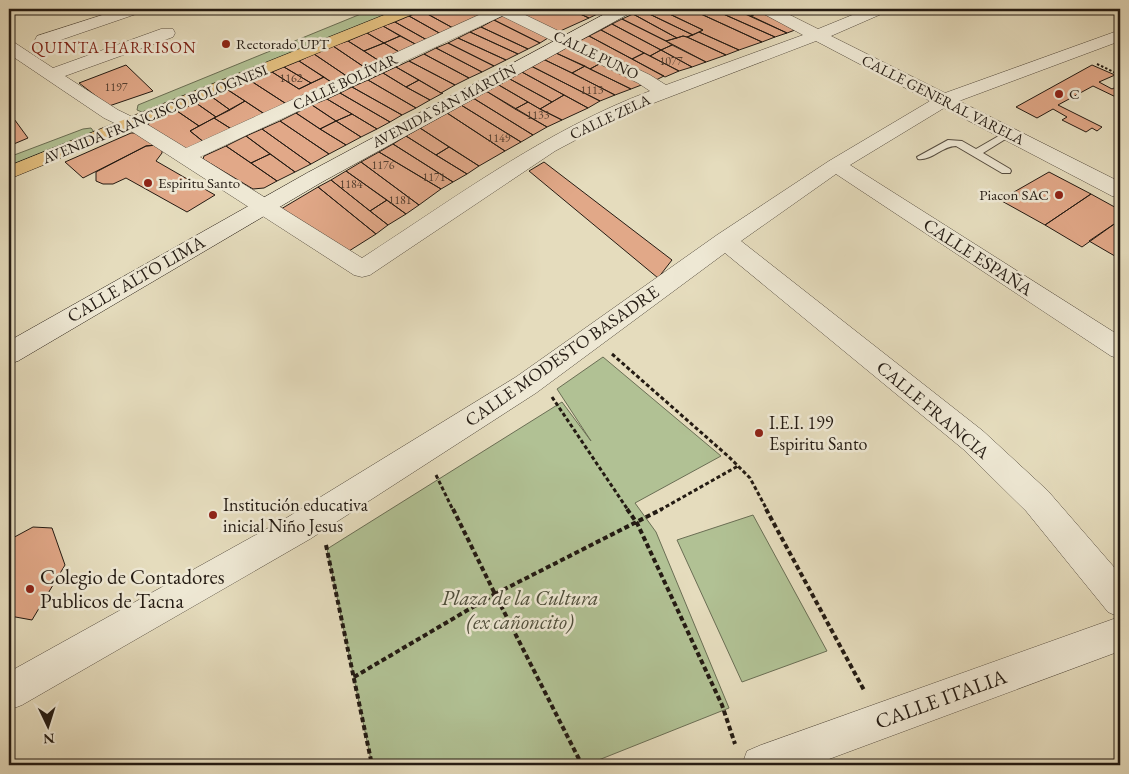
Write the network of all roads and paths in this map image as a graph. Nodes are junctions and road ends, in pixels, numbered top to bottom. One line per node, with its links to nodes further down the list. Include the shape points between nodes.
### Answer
1 (412, 9): 19 (main road, AVENIDA FRANCISCO BOLOGNESI)
2 (502, 9): 10 (street, CALLE PUNO); 23 (street, CALLE BOLÍVAR)
3 (626, 9): 10 (street, AVENIDA SAN MARTÍN)
4 (766, 9): 7 (street, CALLE GENERAL VARELA)
5 (880, 9): 7 (street, CALLE ZELA)
6 (143, 13): 9 (street); 14 (street, via 167,33)
7 (818, 35): 16 (street, CALLE ZELA); 17 (street, CALLE GENERAL VARELA)
8 (1120, 35): 17 (street, CALLE MODESTO BASADRE)
9 (43, 40)
10 (566, 40): 16 (street, CALLE PUNO); 29 (street, AVENIDA SAN MARTÍN)
11 (283, 43): 18 (main road, AVENIDA FRANCISCO BOLOGNESI)
12 (9, 48): 14 (street)
13 (1092, 62): 15 (path)
14 (50, 75): 18 (street)
15 (1120, 75)
16 (664, 92): 29 (street, CALLE ZELA, via 548,147 362,269)
17 (944, 100): 20 (street, CALLE GENERAL VARELA); 25 (street, CALLE MODESTO BASADRE)
18 (111, 114): 19 (street); 21 (main road, AVENIDA FRANCISCO BOLOGNESI)
19 (132, 123): 23 (street); 27 (main road, AVENIDA FRANCISCO BOLOGNESI)
20 (1009, 133): 22 (lane); 28 (street, CALLE GENERAL VARELA)
21 (55, 136)
22 (976, 153): 24 (lane, via 958,143 948,143); 26 (lane)
23 (186, 156): 29 (street)
24 (922, 157)
25 (836, 164): 30 (street, CALLE MODESTO BASADRE); 32 (street, CALLE ESPAÑA)
26 (1006, 171)
27 (9, 173)
28 (1120, 191)
29 (264, 206): 33 (street, CALLE ALTO LIMA)
30 (725, 241): 37 (street, CALLE MODESTO BASADRE, via 526,385); 40 (street, CALLE FRANCIA, via 973,440 1037,501)
31 (606, 349): 35 (path)
32 (1120, 349)
33 (9, 354)
34 (547, 391): 38 (path)
35 (738, 466): 38 (path); 44 (path, via 750,478)
36 (433, 470): 39 (path)
37 (318, 515): 42 (path); 43 (street, CALLE MODESTO BASADRE)
38 (637, 524): 39 (path); 45 (path)
39 (495, 594): 42 (path); 47 (path)
40 (1120, 600)
41 (1120, 634): 44 (street, CALLE ITALIA)
42 (354, 677): 46 (path)
43 (9, 692)
44 (882, 721): 45 (street, CALLE ITALIA)
45 (749, 757)
46 (372, 765)
47 (582, 765)

